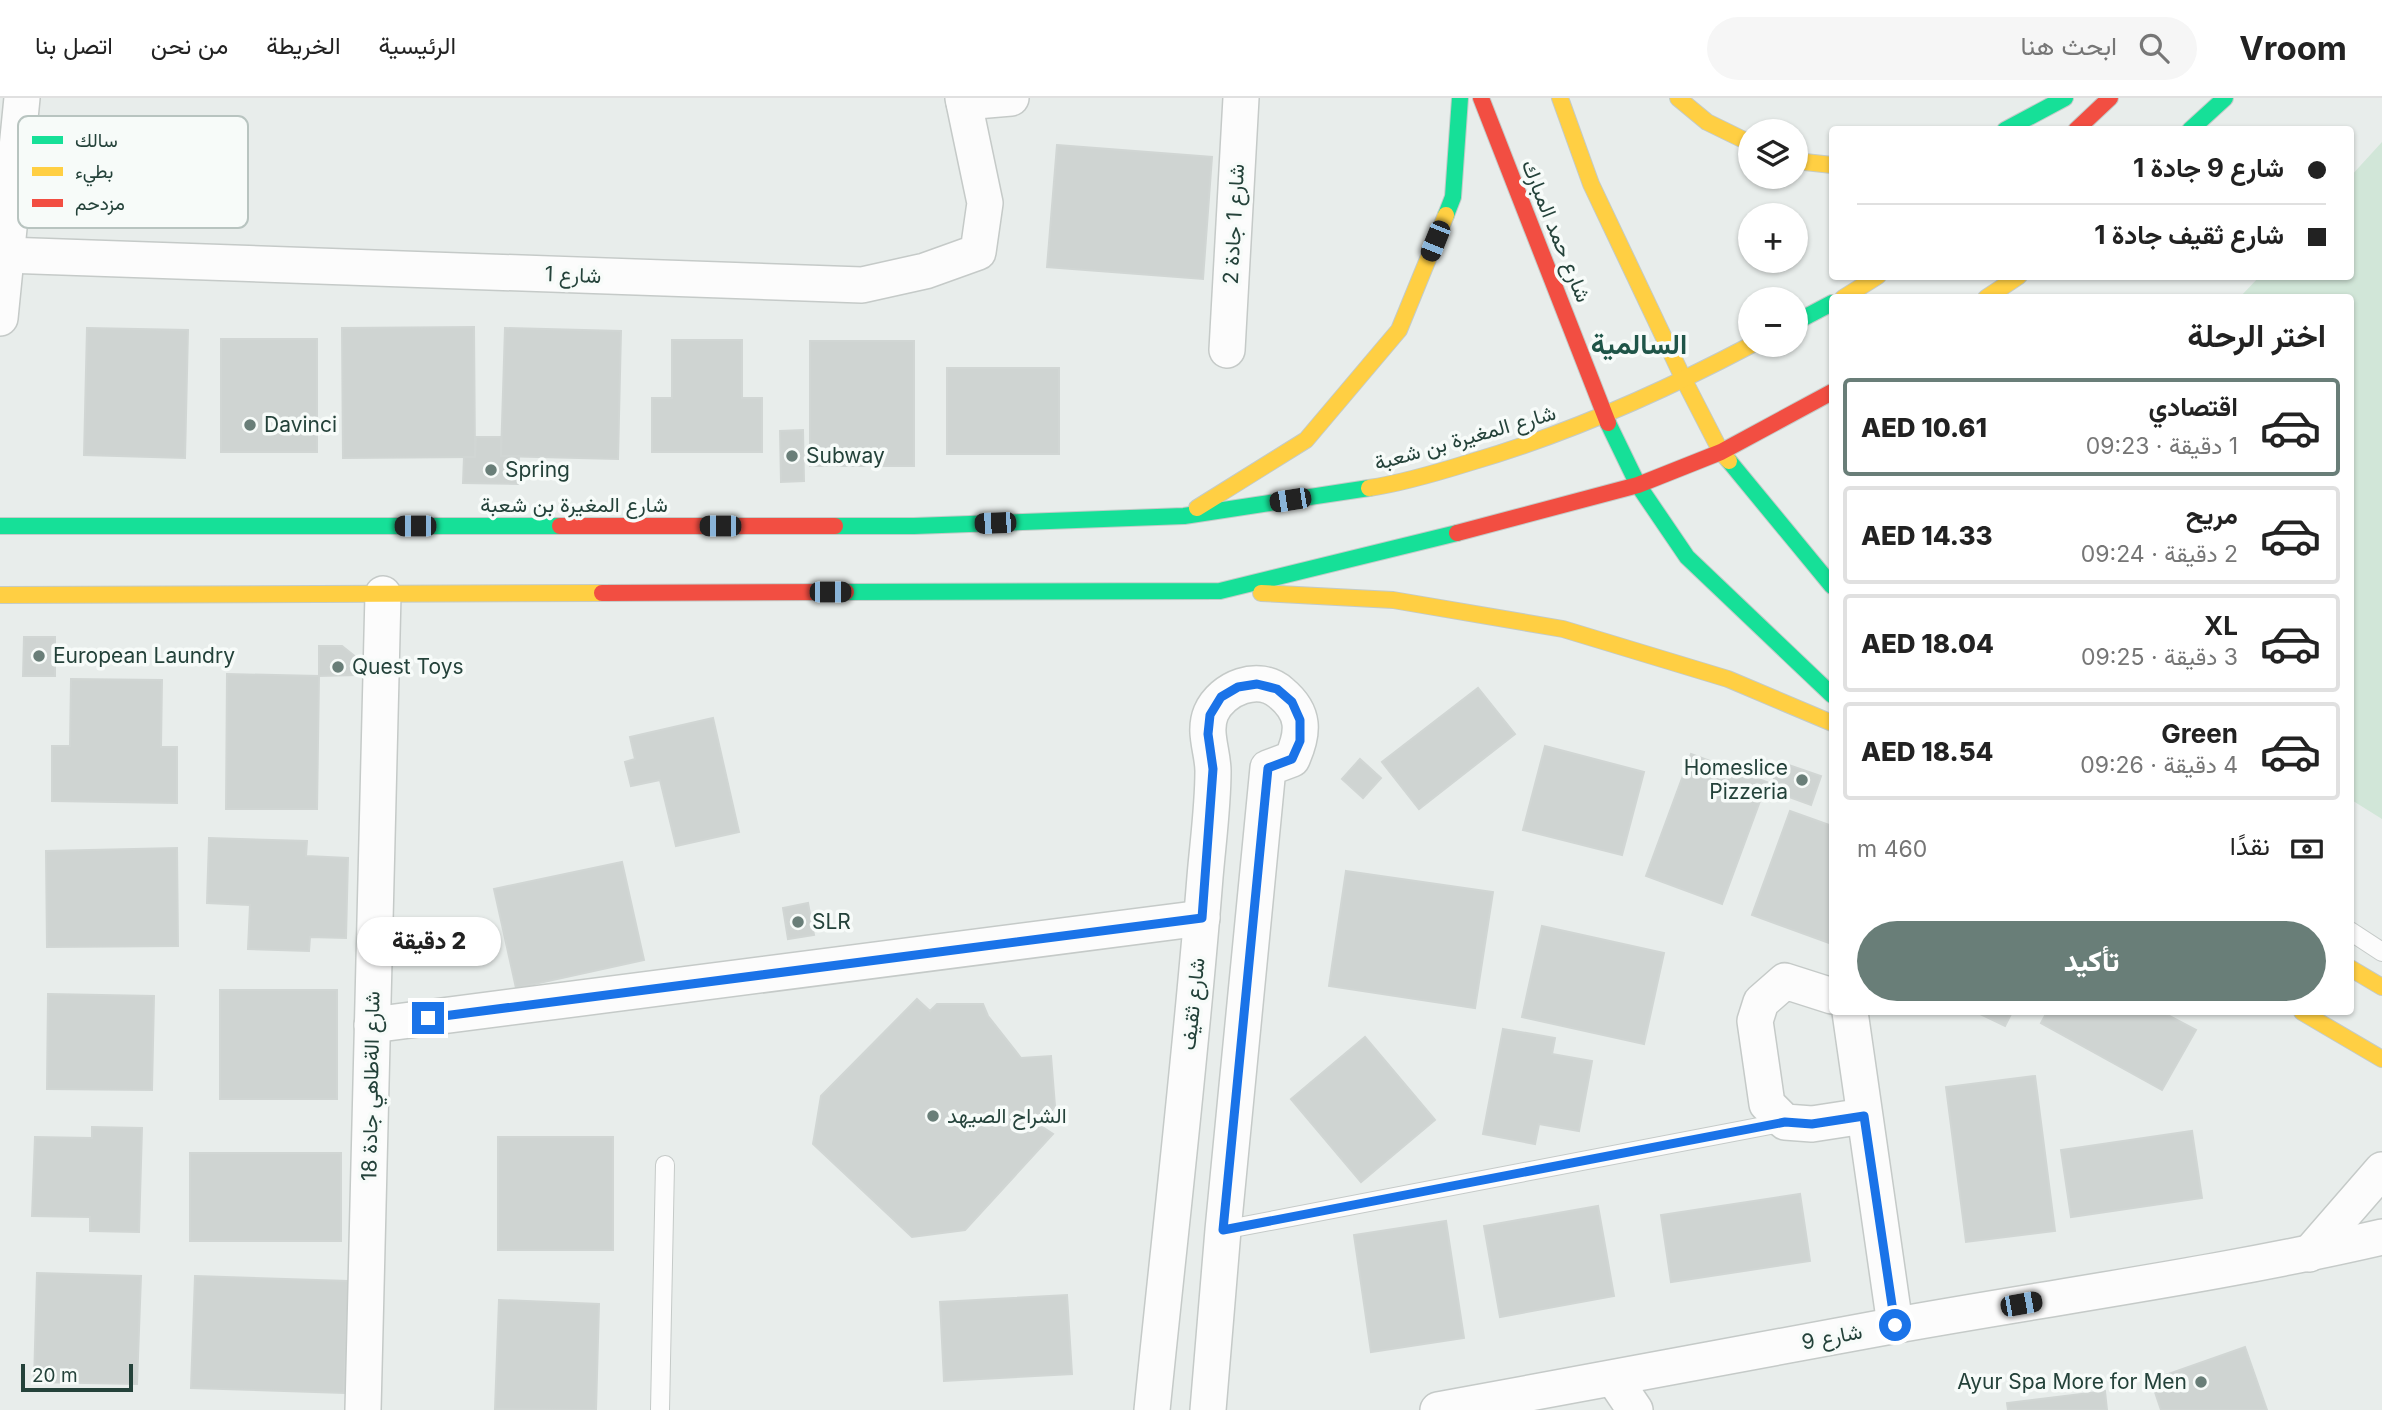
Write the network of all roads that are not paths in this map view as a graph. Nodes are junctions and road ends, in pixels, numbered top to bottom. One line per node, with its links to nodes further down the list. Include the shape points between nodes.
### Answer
1 (22, 98): 12 (street)
2 (1011, 98): 11 (street)
3 (1241, 98): 28 (street, شارع 1 جادة 2)
4 (1460, 98): 35 (main road, via 1453,197 1399,330 1306,440)
5 (1481, 98): 32 (main road, شارع حمد المبارك)
6 (1560, 98): 30 (main road, via 1591,184)
7 (1678, 98): 17 (main road, via 1707,122)
8 (2065, 98): 13 (main road)
9 (2110, 98): 14 (main road)
10 (2225, 98): 15 (main road)
11 (963, 100): 20 (street, شارع 1, via 985,203 978,252 925,271 862,285)
12 (20, 116)
13 (2012, 126)
14 (2080, 126)
15 (2194, 126)
16 (18, 135): 20 (street)
17 (1738, 138)
18 (1808, 162): 19 (main road)
19 (1829, 165)
20 (5, 255): 27 (street)
21 (1872, 280): 23 (main road)
22 (2013, 280): 24 (main road)
23 (1849, 294)
24 (1992, 294)
25 (1829, 305): 26 (main road)
26 (1808, 316)
27 (0, 318)
28 (1227, 350)
29 (1738, 352): 30 (main road)
30 (1684, 380): 32 (main road); 33 (main road)
31 (1829, 394): 33 (main road)
32 (1605, 416): 34 (main road); 35 (main road, شارع المغيرة بن شعبة, via 1523,447 1397,484)
33 (1721, 452): 34 (main road); 37 (main road)
34 (1638, 485): 38 (main road); 41 (main road, via 1687,557)
35 (1184, 516): 36 (main road, شارع المغيرة بن شعبة, via 914,526)
36 (0, 526)
37 (1829, 582)
38 (1220, 591): 39 (main road); 42 (main road, via 1393,600 1563,629 1728,679)
39 (383, 594): 40 (main road); 51 (street, شارع الةطاهي جادة 18)
40 (0, 595)
41 (1829, 692)
42 (1829, 722)
43 (1202, 918): 51 (street); 57 (street, شارع ثقيف, via 1213,769 1210,715 1221,697 1238,687 1257,684 1277,689 1292,702 1300,720 1300,741 1292,759 1268,768); 64 (street, شارع ثقيف)
44 (2354, 934): 45 (lane)
45 (2382, 952)
46 (2354, 970): 47 (main road)
47 (2382, 987)
48 (1829, 995): 54 (street, via 1785,981 1762,1002 1755,1020 1768,1104)
49 (1850, 1015): 53 (street)
50 (2307, 1015): 52 (main road)
51 (372, 1026): 62 (street, شارع الةطاهي جادة 18)
52 (2382, 1059)
53 (1864, 1116): 54 (street, via 1812,1124); 60 (street)
54 (1785, 1122): 57 (lane)
55 (665, 1166): 63 (lane)
56 (2382, 1170): 59 (street)
57 (1223, 1230): 65 (street, شارع ثقيف)
58 (2382, 1237): 59 (street, شارع 9)
59 (2309, 1254): 60 (street, شارع 9)
60 (1895, 1325): 61 (street, شارع 9)
61 (1614, 1379): 66 (street, شارع 9); 67 (street)
62 (363, 1410)
63 (660, 1410)
64 (1152, 1410)
65 (1208, 1410)
66 (1438, 1410)
67 (1636, 1410)

